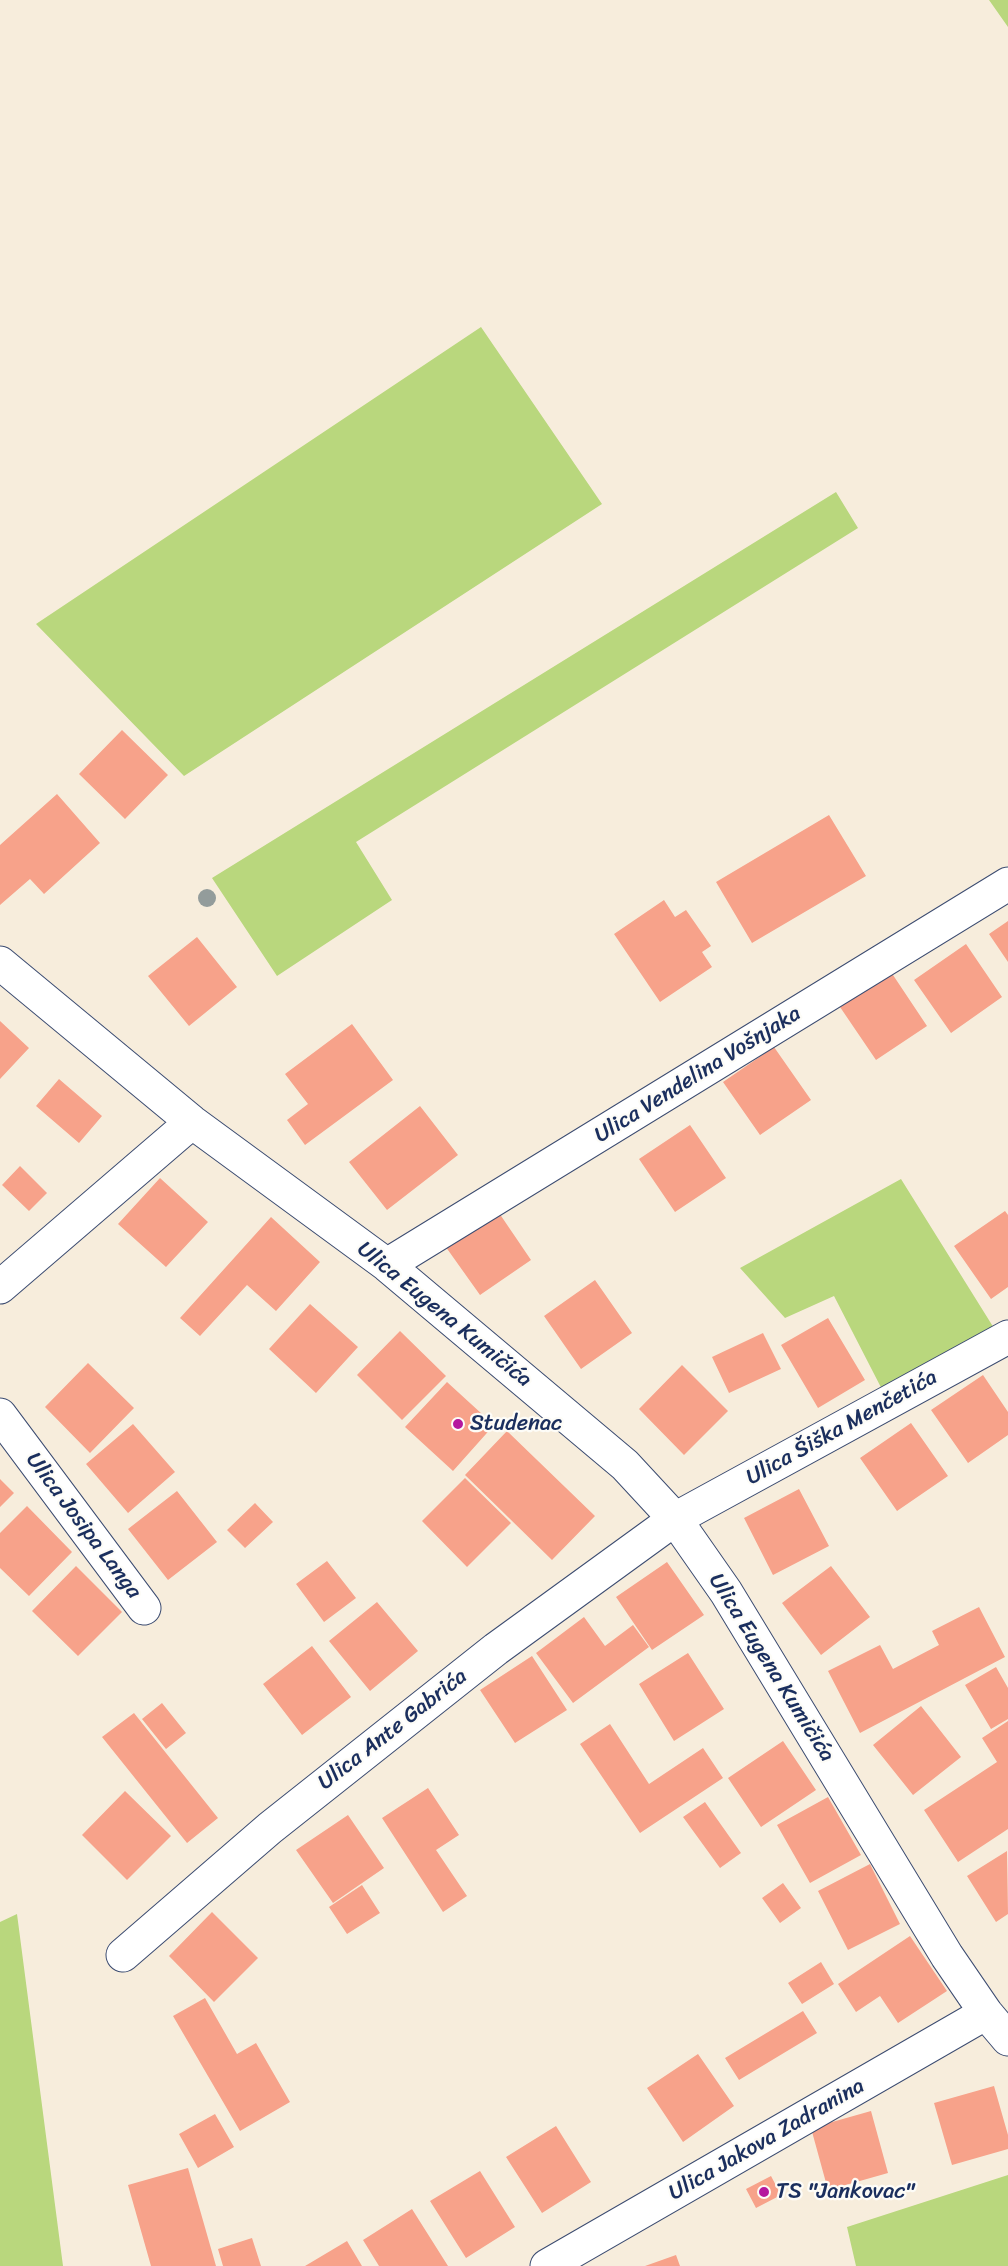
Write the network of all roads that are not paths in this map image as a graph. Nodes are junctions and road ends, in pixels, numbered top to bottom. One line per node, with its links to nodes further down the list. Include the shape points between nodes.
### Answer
1 (1008, 884): 4 (street, Ulica Vendelina Vošnjaka)
2 (0, 963): 3 (street, Ulica Eugena Kumičića)
3 (192, 1122): 4 (street, Ulica Eugena Kumičića); 5 (street)
4 (387, 1265): 8 (street, Ulica Eugena Kumičića, via 625,1464)
5 (0, 1287)
6 (1008, 1337): 8 (street, Ulica Šiška Menčetića)
7 (0, 1415): 9 (street, Ulica Josipa Langa)
8 (675, 1519): 10 (street, Ulica Ante Gabrića, via 477,1664 270,1828); 11 (street, Ulica Eugena Kumičića, via 726,1592 947,1956)
9 (144, 1608)
10 (123, 1955)
11 (987, 2013): 12 (street, Ulica Eugena Kumičića); 13 (street, Ulica Jakova Zadranina)
12 (1008, 2039)
13 (547, 2266)

